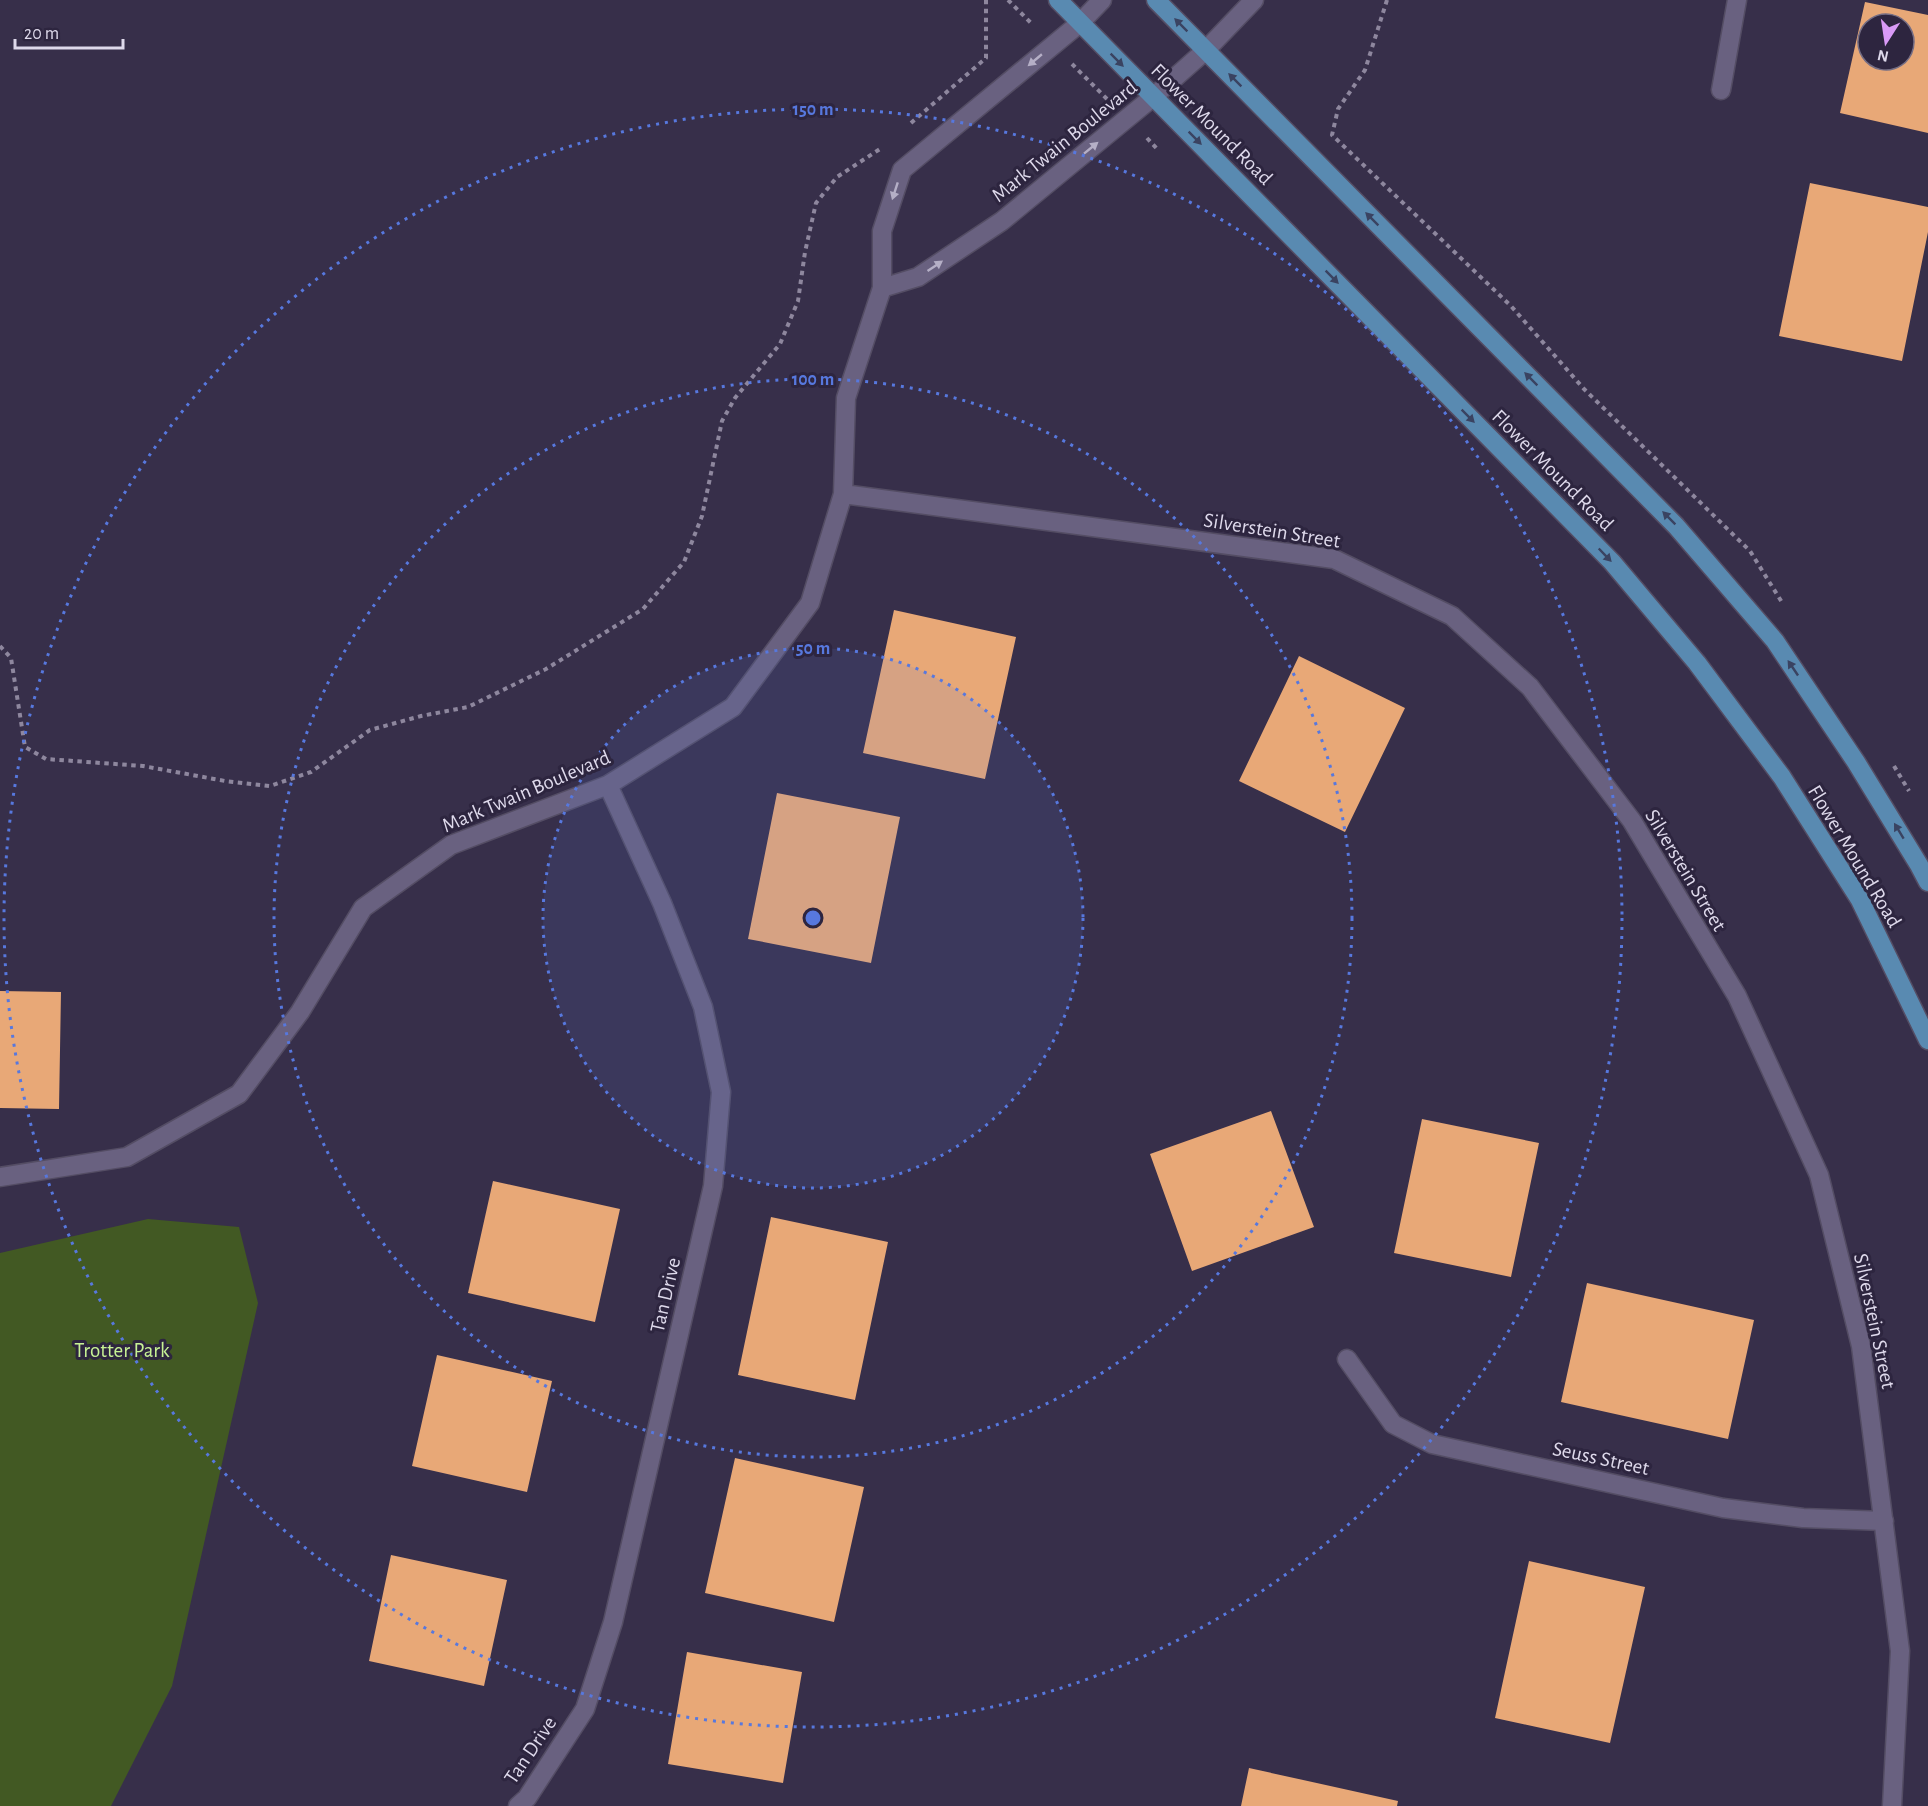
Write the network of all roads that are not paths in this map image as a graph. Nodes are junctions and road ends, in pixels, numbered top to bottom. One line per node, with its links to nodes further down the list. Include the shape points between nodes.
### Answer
1 (1058, 0): 6 (main road, Flower Mound Road)
2 (1102, 0): 6 (street)
3 (1156, 0): 7 (main road, one-way to 3)
4 (1254, 0): 7 (street, Mark Twain Boulevard)
5 (1737, 0): 8 (street)
6 (1080, 22): 9 (main road, Flower Mound Road, one-way to 9); 10 (street, Mark Twain Boulevard, one-way to 10, via 902,170 882,231)
7 (1206, 50): 9 (street, Mark Twain Boulevard); 13 (main road, one-way to 7, via 1857,762 1775,642 1676,526)
8 (1721, 90)
9 (1154, 97): 10 (street, Mark Twain Boulevard, one-way to 9, via 918,277 1002,221); 14 (main road, Flower Mound Road, one-way to 14, via 1612,562 1697,663 1782,777 1860,900)
10 (882, 288): 11 (street, Mark Twain Boulevard, via 846,398)
11 (843, 494): 12 (street, Mark Twain Boulevard, via 810,603 733,707); 17 (street, Silverstein Street, via 1334,559 1452,616 1530,687 1632,821 1737,996 1819,1175 1861,1346)
12 (608, 785): 15 (street, Mark Twain Boulevard, via 451,845 363,908 300,1012 239,1094 127,1158); 18 (street, Tan Drive, via 662,903 703,1006 721,1092 713,1186 613,1622 585,1709)
13 (1928, 882)
14 (1928, 1040)
15 (0, 1177)
16 (1347, 1359): 17 (street, Seuss Street, via 1393,1424 1432,1444 1724,1508 1803,1518)
17 (1884, 1521): 19 (street, Silverstein Street, via 1900,1651)
18 (519, 1806)
19 (1892, 1806)

